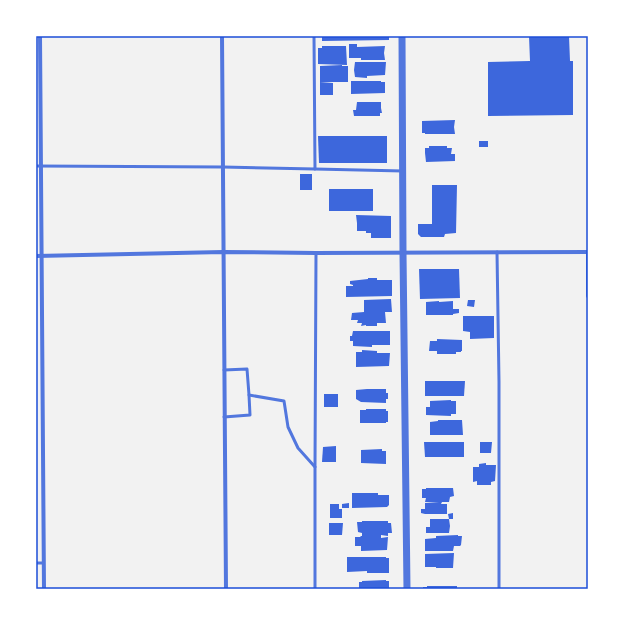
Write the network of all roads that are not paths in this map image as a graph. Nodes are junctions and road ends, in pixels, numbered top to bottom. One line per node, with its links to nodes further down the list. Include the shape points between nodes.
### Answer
1 (40, 36): 5 (street)
2 (222, 36): 6 (street)
3 (314, 36): 7 (lane)
4 (402, 36): 8 (street)
5 (38, 166): 6 (lane); 15 (street)
6 (223, 167): 7 (lane); 9 (street)
7 (315, 169): 8 (lane)
8 (403, 170): 12 (street)
9 (223, 252): 13 (street); 15 (street); 17 (street)
10 (497, 252): 11 (street); 12 (street); 27 (lane, via 500,382)
11 (588, 252): 16 (street)
12 (403, 253): 13 (street); 26 (street)
13 (316, 254): 20 (lane)
14 (36, 256): 15 (street)
15 (42, 256): 22 (street)
16 (588, 296)
17 (224, 370): 18 (lane, via 247,368); 19 (street)
18 (249, 395): 19 (lane, via 250,415); 20 (lane, via 284,401 288,427 298,448)
19 (224, 417): 24 (street)
20 (315, 467): 25 (lane)
21 (36, 563): 22 (lane)
22 (43, 563): 23 (street)
23 (44, 589)
24 (226, 589)
25 (316, 589)
26 (407, 589)
27 (498, 589)

